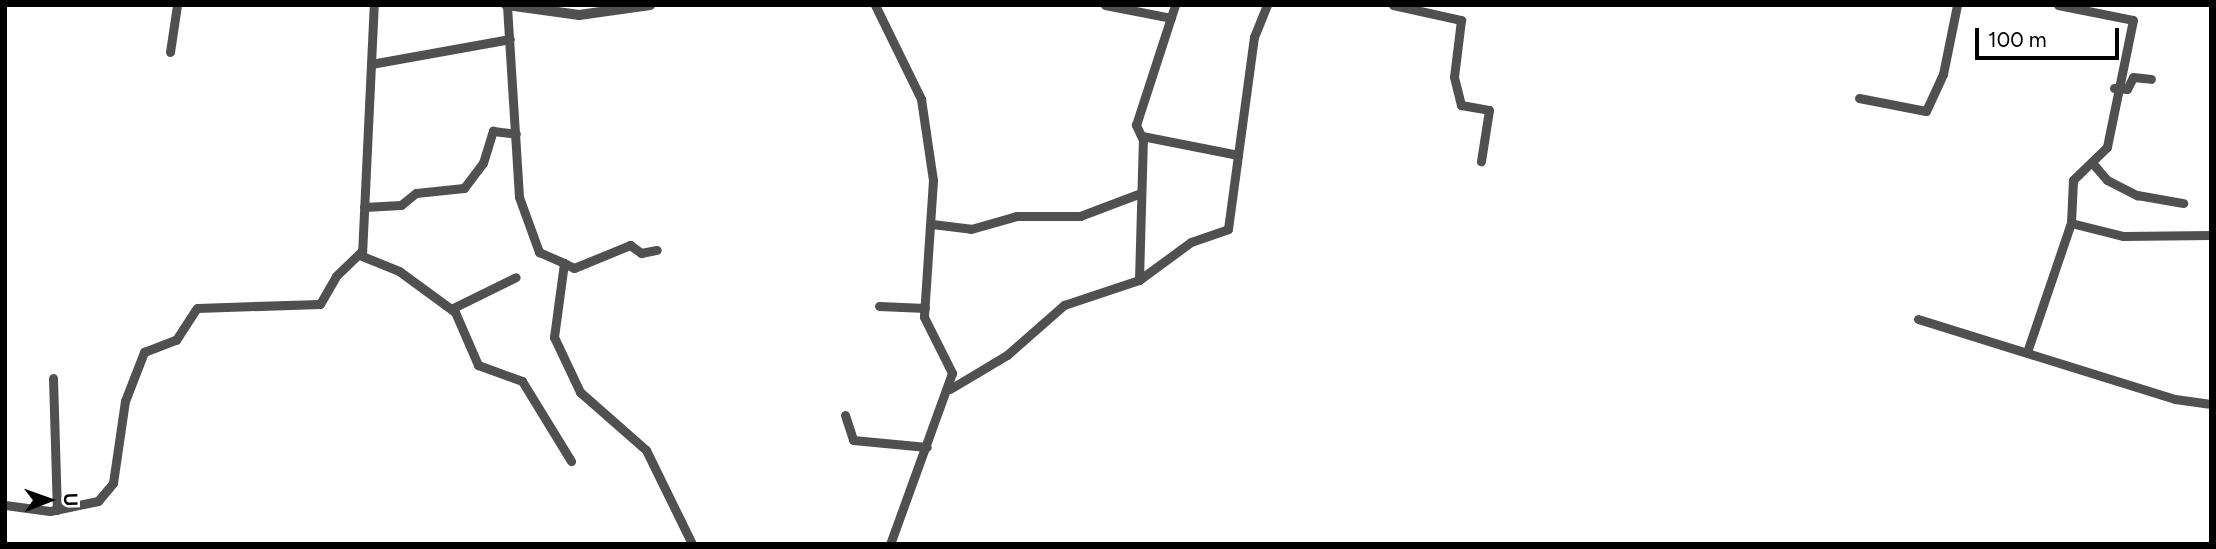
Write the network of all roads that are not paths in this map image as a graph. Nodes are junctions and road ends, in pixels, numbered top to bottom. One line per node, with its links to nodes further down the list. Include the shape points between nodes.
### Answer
1 (177, 5): 14 (street)
2 (374, 5): 15 (street)
3 (650, 5): 10 (street, via 579,15)
4 (875, 5): 28 (street, via 919,88 933,180)
5 (1105, 5): 12 (street)
6 (1175, 5): 12 (street)
7 (1267, 5): 21 (street, via 1254,37)
8 (1393, 5): 22 (street, via 1461,20 1454,76 1461,105 1489,110)
9 (1957, 5): 18 (street, via 1943,74 1926,111)
10 (506, 6): 13 (street)
11 (2064, 6): 17 (street, via 2133,19)
12 (1171, 18): 20 (street, via 1136,125)
13 (510, 39): 15 (street); 19 (street)
14 (170, 52)
15 (371, 64): 26 (street)
16 (2151, 79): 17 (street, via 2133,77 2127,89)
17 (2114, 88): 23 (street, via 2108,141)
18 (1859, 98)
19 (516, 134): 26 (street, via 494,131 483,163 464,188 416,193 401,205); 32 (street, via 519,197 539,252)
20 (1142, 136): 21 (street); 24 (street)
21 (1238, 155): 34 (street, via 1228,229 1191,242)
22 (1482, 161)
23 (2094, 165): 25 (street, via 2107,180 2137,195); 27 (street, via 2072,183)
24 (1141, 193): 28 (street, via 1080,216 1017,216 971,229); 34 (street)
25 (2183, 203)
26 (364, 207): 31 (street)
27 (2071, 223): 29 (street, via 2123,236); 39 (street)
28 (932, 224): 36 (street)
29 (2211, 235)
30 (657, 250): 32 (street, via 641,253 630,245 574,268)
31 (362, 253): 37 (street, via 399,271); 47 (street, via 340,271 320,304 197,308 176,340 144,352 125,401 109,491 92,504)
32 (564, 263): 48 (street, via 552,321 564,366 580,392 640,442)
33 (516, 277): 37 (street)
34 (1139, 280): 41 (street, via 1064,305 1007,355)
35 (878, 306): 36 (street)
36 (925, 308): 41 (street, via 926,329 952,373)
37 (451, 309): 45 (street, via 478,365 523,381)
38 (1918, 319): 39 (street)
39 (2027, 352): 42 (street, via 2175,399)
40 (53, 379): 47 (street)
41 (950, 389): 44 (street)
42 (2211, 404)
43 (845, 415): 44 (street, via 853,440)
44 (927, 447): 49 (street)
45 (571, 461)
46 (5, 505): 47 (street)
47 (57, 510)
48 (692, 544)
49 (890, 544)

